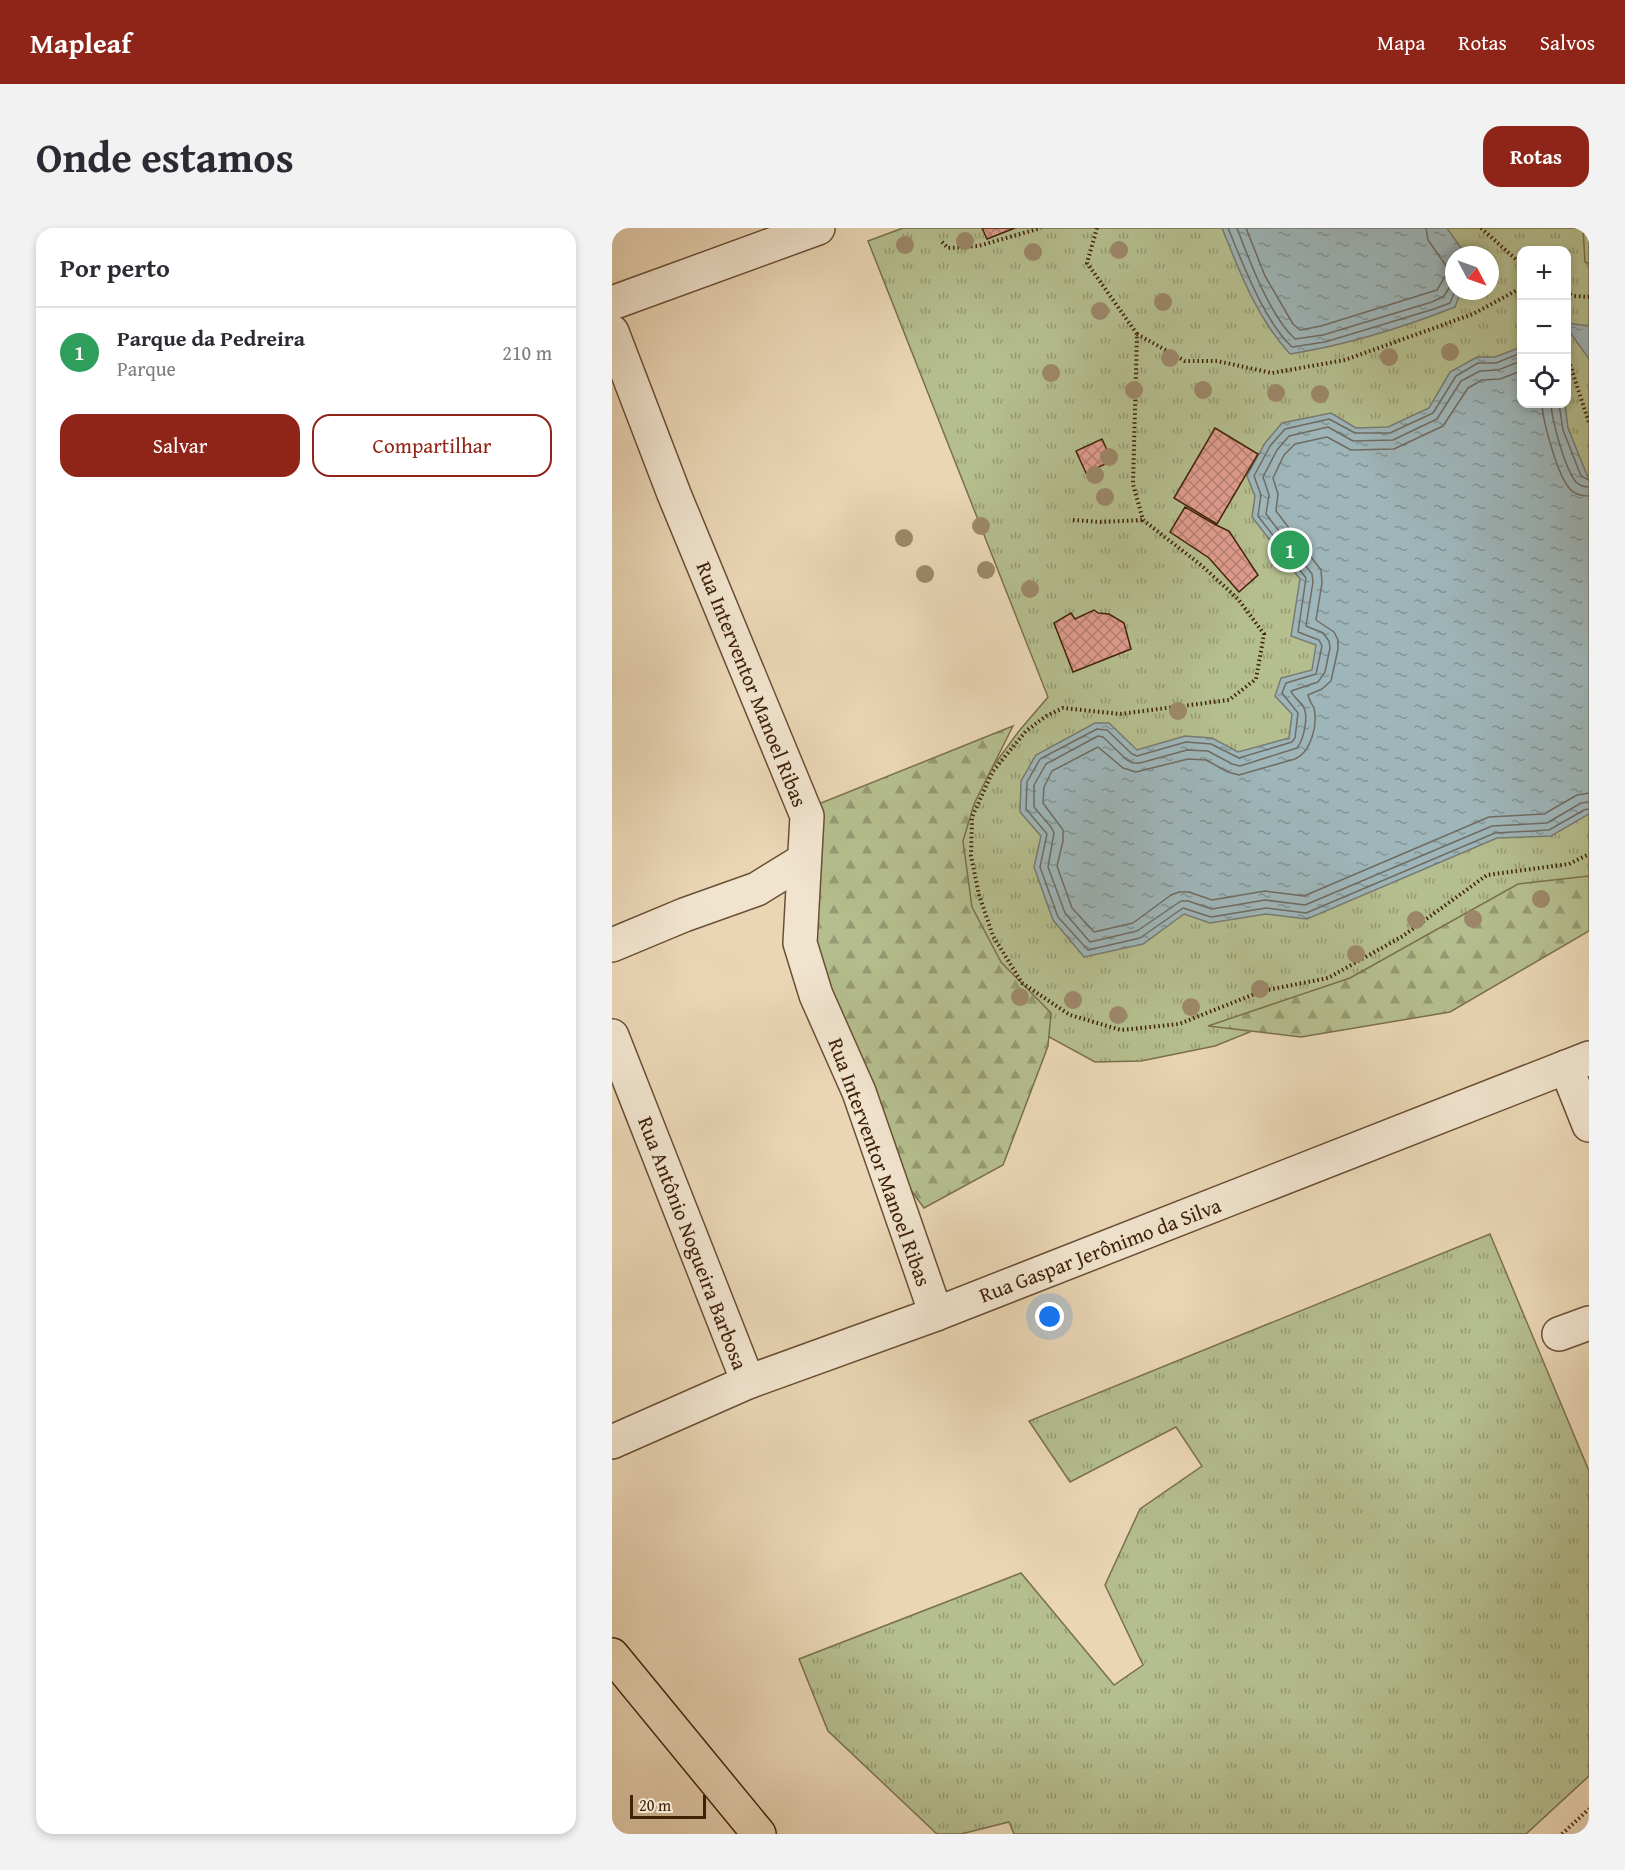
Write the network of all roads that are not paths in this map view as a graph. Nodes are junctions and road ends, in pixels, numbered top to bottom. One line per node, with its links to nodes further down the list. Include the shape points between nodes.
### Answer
1 (818, 228): 2 (street)
2 (612, 303)
3 (612, 332): 4 (street, Rua Interventor Manoel Ribas, via 674,494 807,816)
4 (804, 860): 5 (street, via 757,889); 9 (street, Rua Interventor Manoel Ribas, via 800,943 816,995 859,1092)
5 (612, 945)
6 (612, 1036): 12 (street, Rua Antônio Nogueira Barbosa)
7 (1577, 1062): 8 (street); 9 (street, Rua Gaspar Jerônimo da Silva)
8 (1589, 1125)
9 (936, 1314): 12 (street, Rua Gaspar Jerônimo da Silva)
10 (1589, 1323): 11 (street)
11 (1559, 1334)
12 (748, 1382): 13 (street, Rua Gaspar Jerônimo da Silva)
13 (612, 1442)
14 (612, 1654): 15 (main road)
15 (759, 1834)

